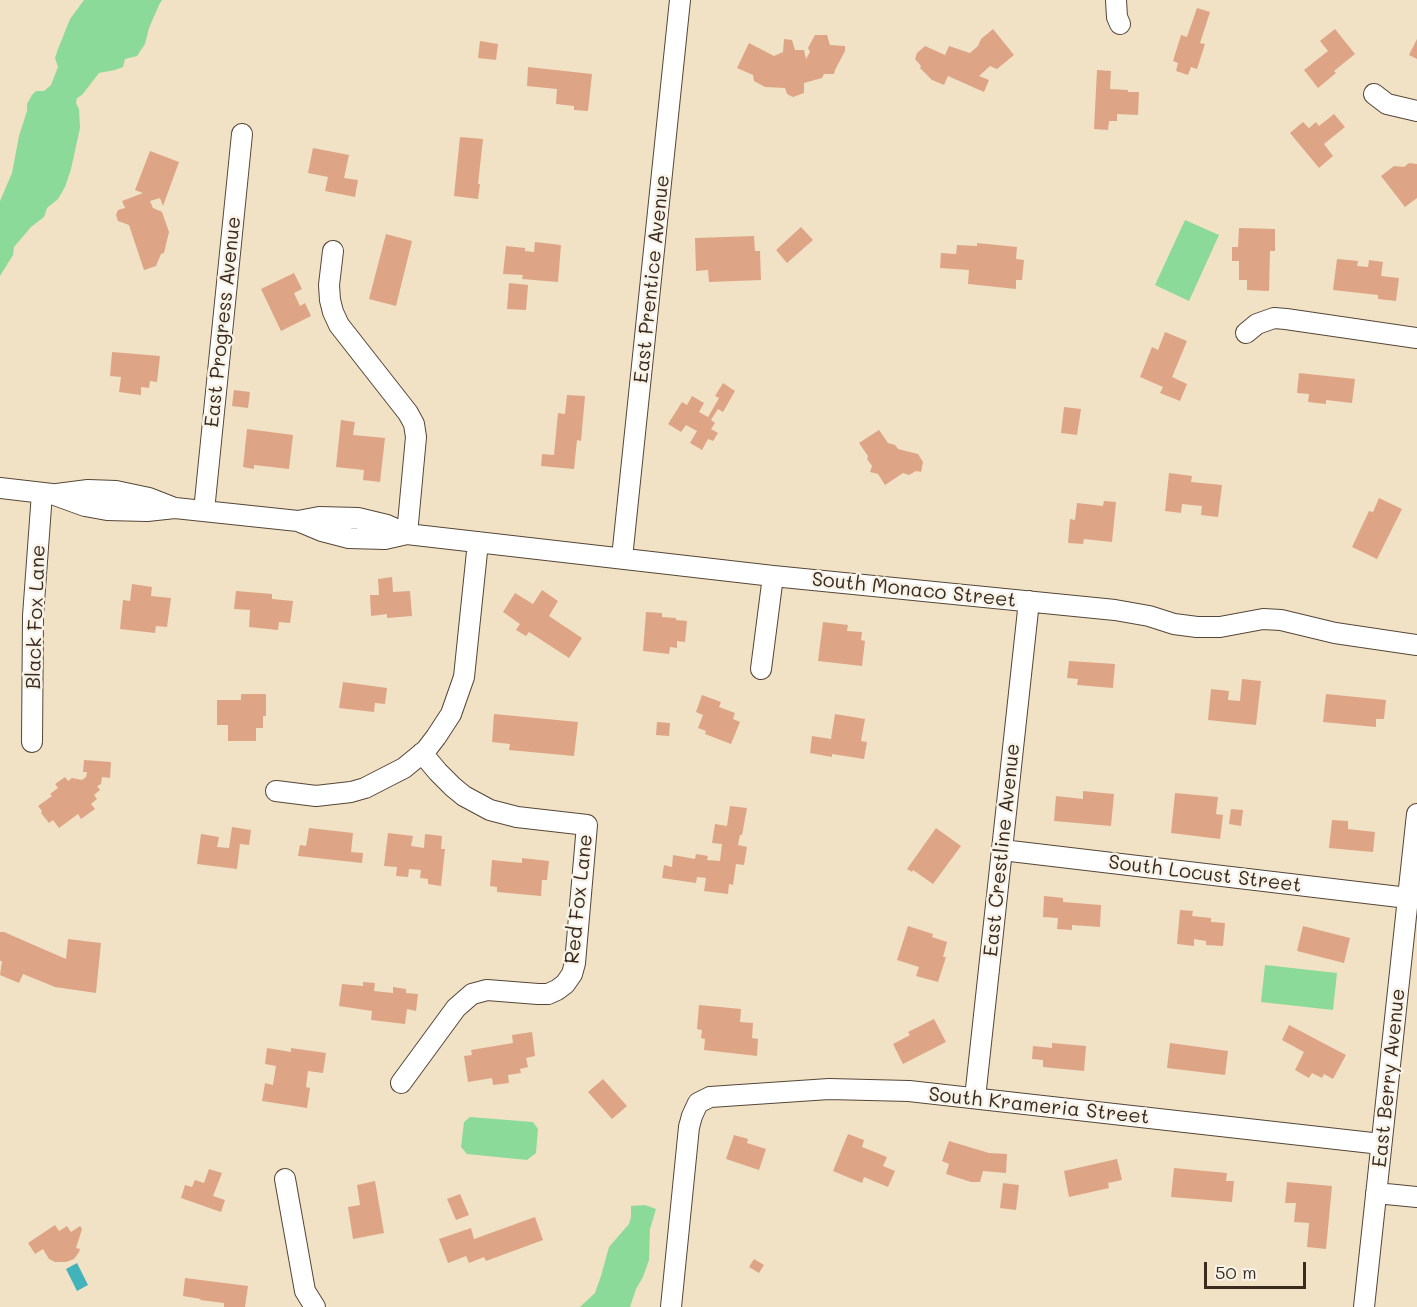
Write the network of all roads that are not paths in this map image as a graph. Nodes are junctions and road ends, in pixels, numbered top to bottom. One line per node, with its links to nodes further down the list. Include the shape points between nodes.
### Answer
1 (680, 0): 15 (street, East Prentice Avenue)
2 (1116, 0): 3 (street)
3 (1120, 24)
4 (1374, 94): 5 (street, via 1387,104)
5 (1417, 111)
6 (242, 134): 12 (street, East Progress Avenue)
7 (333, 250): 13 (street, via 330,300 339,326 414,424)
8 (1246, 333): 9 (street, via 1274,318)
9 (1417, 338)
10 (0, 488): 11 (street, South Monaco Street)
11 (47, 494): 12 (street, South Monaco Street, via 116,491 174,508); 20 (street, Black Fox Lane, via 33,616)
12 (204, 511): 13 (street, South Monaco Street, via 298,521 358,518)
13 (408, 534): 14 (street, South Monaco Street)
14 (478, 542): 15 (street, South Monaco Street); 21 (street, via 464,677 451,714)
15 (622, 558): 16 (street, South Monaco Street)
16 (773, 576): 17 (street, South Monaco Street); 19 (street)
17 (1029, 601): 18 (street, South Monaco Street, via 1127,612 1197,627 1281,620 1335,633); 24 (street, East Crestline Avenue)
18 (1417, 645)
19 (761, 669)
20 (32, 742)
21 (422, 753): 22 (street, via 379,782 351,792 315,796); 26 (street, Red Fox Lane, via 453,787 490,810 587,825 575,963 565,984 538,994 487,990 472,994 456,1008)
22 (276, 791)
23 (1417, 814): 25 (street, East Berry Avenue)
24 (1002, 850): 25 (street, South Locust Street); 27 (street, East Crestline Avenue)
25 (1408, 898): 28 (street, East Berry Avenue)
26 (401, 1083)
27 (975, 1098): 28 (street, South Krameria Street); 33 (street, South Krameria Street, via 829,1089 721,1095 698,1103 689,1127)
28 (1381, 1144): 30 (street, East Berry Avenue)
29 (285, 1179): 32 (street, via 305,1291)
30 (1376, 1193): 31 (street); 34 (street, East Berry Avenue)
31 (1417, 1197)
32 (315, 1307)
33 (671, 1307)
34 (1364, 1307)

